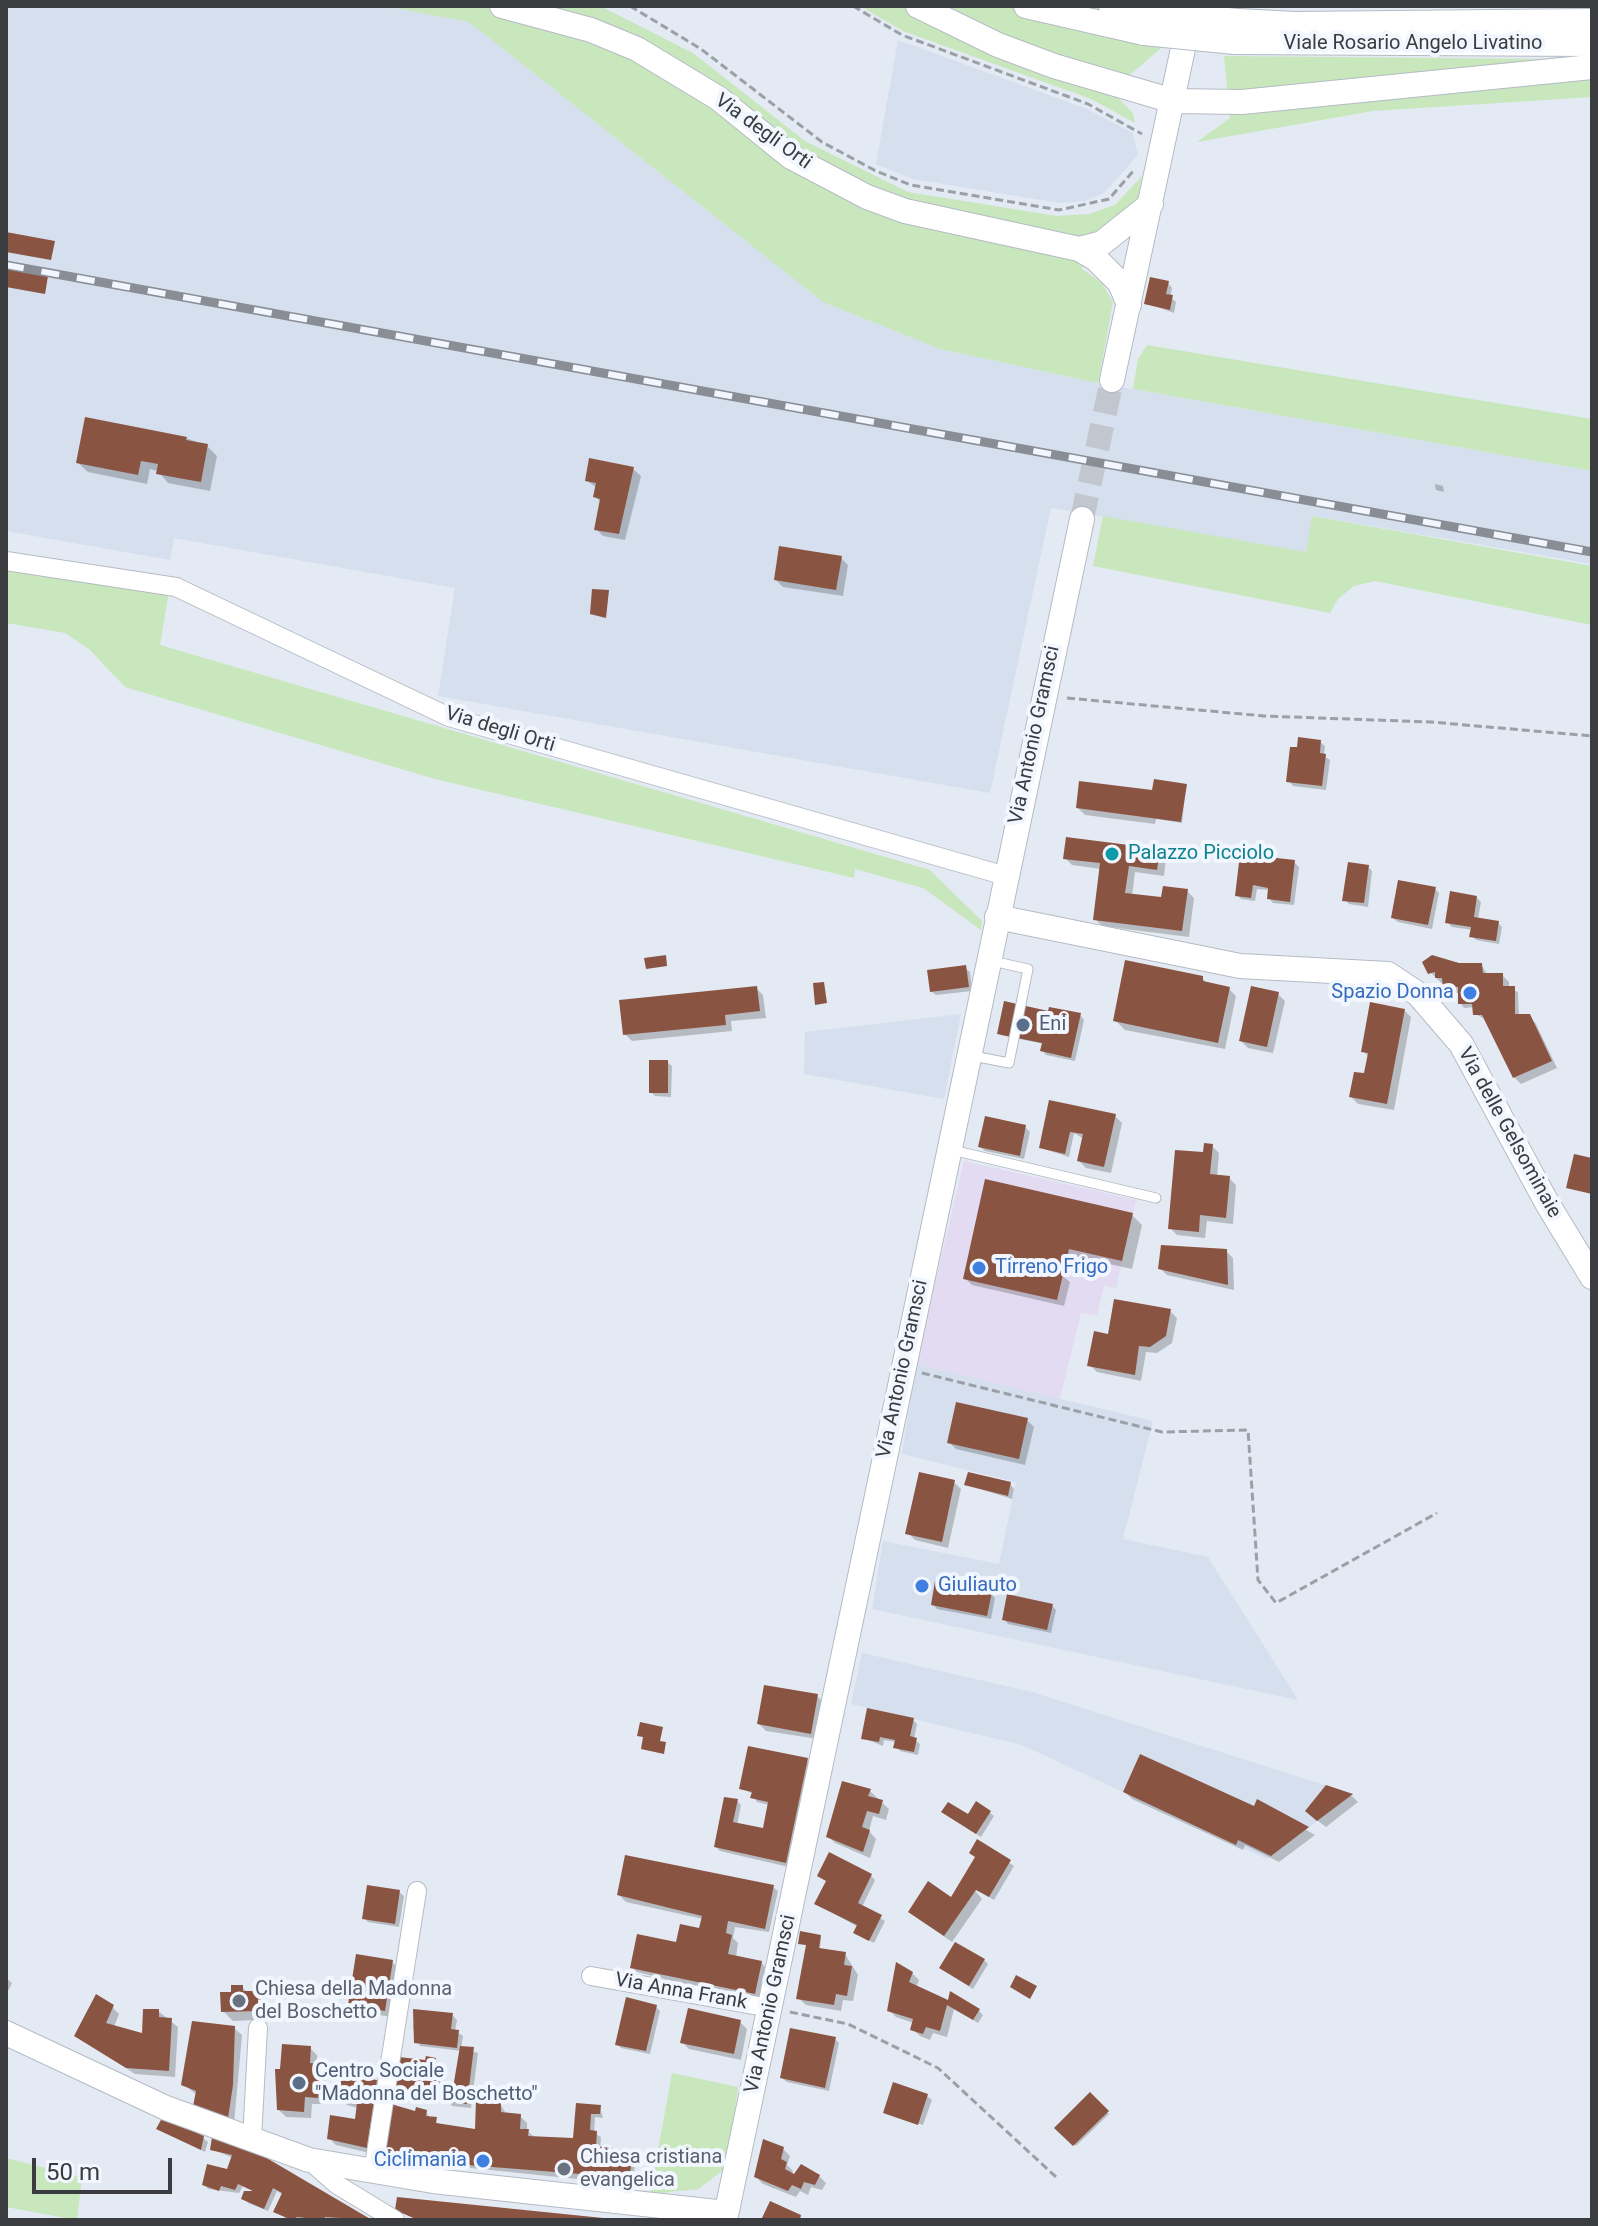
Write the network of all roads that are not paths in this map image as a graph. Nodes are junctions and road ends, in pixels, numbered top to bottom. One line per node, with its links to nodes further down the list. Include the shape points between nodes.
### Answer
1 (502, 6): 14 (main road, Via degli Orti, via 591,30 637,49 718,98 791,157 867,197 905,211)
2 (918, 6): 11 (main road, via 1054,66)
3 (1026, 6): 7 (main road)
4 (1111, 6): 7 (main road)
5 (1193, 6): 11 (main road)
6 (1592, 21): 8 (main road, Viale Rosario Angelo Livatino, via 1295,24)
7 (1145, 22): 8 (main road, bridge)
8 (1236, 31): 9 (main road, Viale Rosario Angelo Livatino)
9 (1592, 44)
10 (1592, 67): 11 (main road, via 1242,102)
11 (1173, 101): 12 (main road)
12 (1151, 204): 13 (main road); 15 (main road)
13 (1116, 233): 14 (main road); 15 (main road)
14 (1079, 249): 16 (main road, Via degli Orti)
15 (1140, 255): 16 (main road); 17 (main road)
16 (1109, 273): 17 (main road, Via degli Orti, via 1120,283)
17 (1129, 305): 18 (main road)
18 (1112, 380)
19 (1082, 519): 21 (main road, Via Antonio Gramsci)
20 (6, 561): 21 (street, Via degli Orti, via 176,587 449,717)
21 (1006, 876): 22 (main road, Via Antonio Gramsci)
22 (997, 917): 23 (main road, Via Antonio Gramsci); 27 (main road, Via delle Gelsominaie, via 1240,966 1388,974 1418,994 1461,1044)
23 (988, 961): 24 (main road, Via Antonio Gramsci); 24 (lane, via 1028,969 1009,1063)
24 (968, 1055): 25 (main road, Via Antonio Gramsci)
25 (949, 1149): 26 (lane); 30 (main road, Via Antonio Gramsci)
26 (1156, 1198)
27 (1592, 1277)
28 (417, 1891): 35 (street)
29 (591, 1976): 30 (street, Via Anna Frank)
30 (770, 2008): 36 (main road, Via Antonio Gramsci)
31 (258, 2028): 33 (street)
32 (6, 2033): 33 (main road, via 166,2108)
33 (252, 2139): 34 (main road)
34 (309, 2160): 35 (main road); 37 (street, via 336,2184)
35 (373, 2172): 36 (main road)
36 (726, 2217)
37 (395, 2220)

